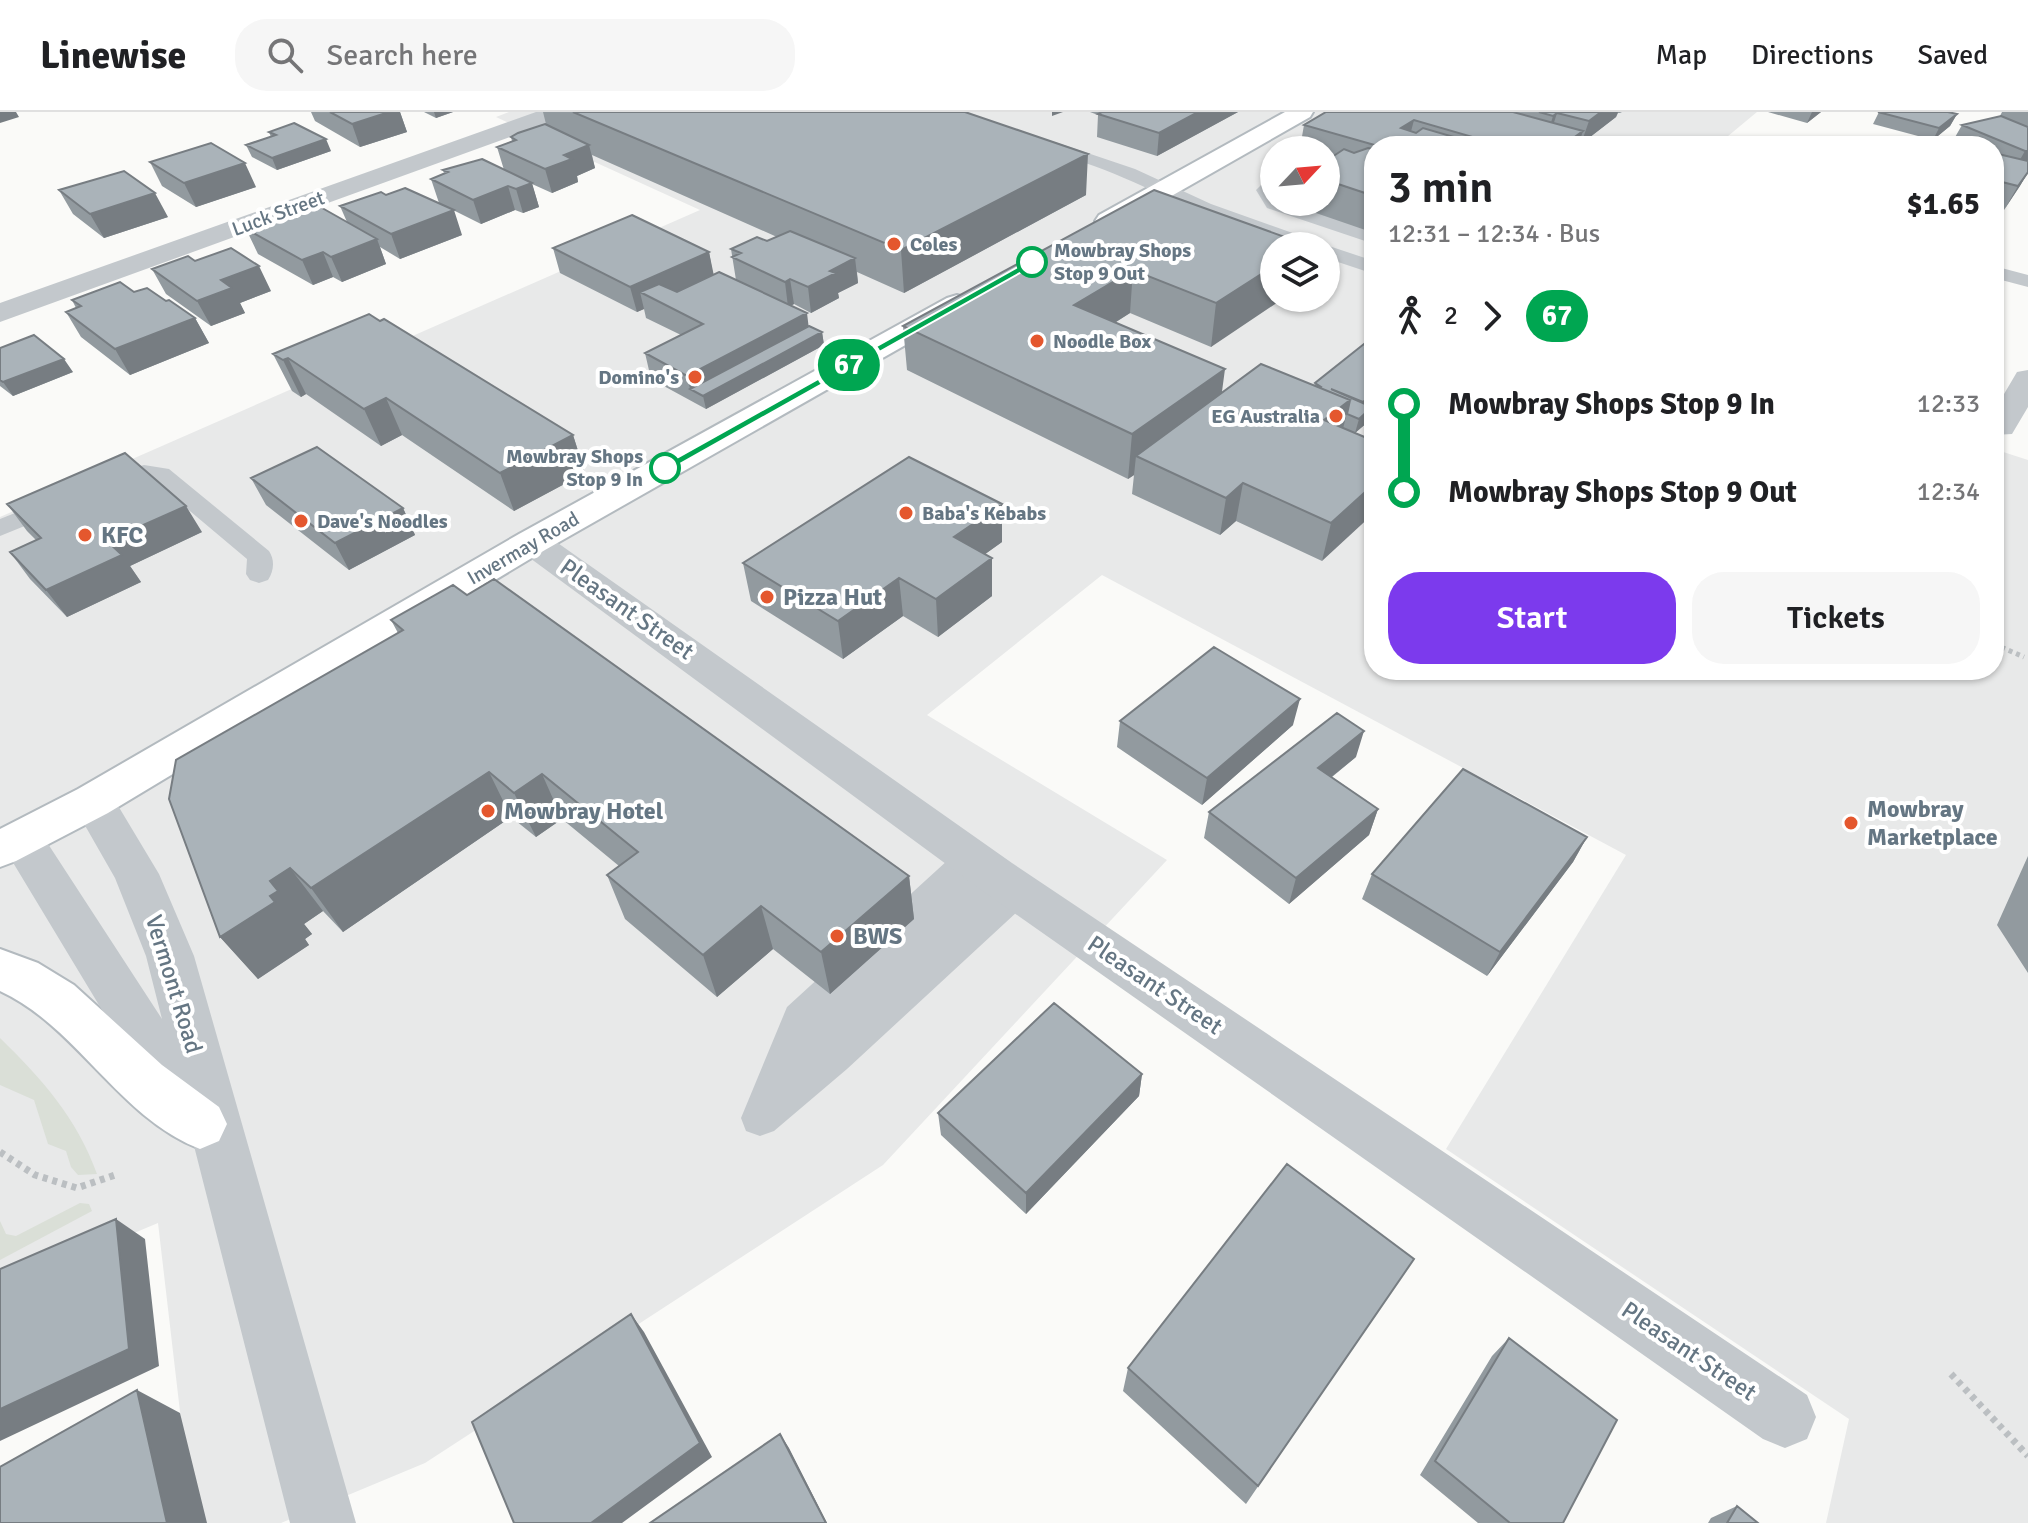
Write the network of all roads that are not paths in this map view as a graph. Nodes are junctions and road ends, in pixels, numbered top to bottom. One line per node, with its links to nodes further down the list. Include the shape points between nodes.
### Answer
1 (557, 112): 14 (street, Luck Street)
2 (1302, 112): 4 (main road)
3 (1027, 138): 4 (lane)
4 (1165, 189): 6 (lane); 7 (main road)
5 (1309, 216): 8 (lane)
6 (1272, 232)
7 (1081, 235)
8 (1364, 235)
9 (1340, 256): 10 (lane)
10 (1364, 264)
11 (2004, 275): 12 (lane)
12 (2028, 281)
13 (973, 295): 18 (main road, Invermay Road)
14 (0, 313)
15 (2028, 379): 16 (street)
16 (2004, 422)
17 (0, 528): 19 (lane, via 128,475 160,474 260,557)
18 (532, 542): 20 (main road, Invermay Road); 22 (street, Pleasant Street)
19 (259, 574)
20 (93, 801): 21 (main road, Invermay Road); 25 (street, Vermont Road, via 136,874 170,956)
21 (10, 844): 24 (street, Vermont Road)
22 (995, 875): 22 (lane, via 834,1057 760,1118 800,1018); 26 (street, Pleasant Street)
23 (0, 970): 24 (main road, via 66,1009 135,1075)
24 (200, 1124): 25 (street, Vermont Road)
25 (229, 1177): 27 (street, Vermont Road)
26 (1785, 1417)
27 (323, 1523)

